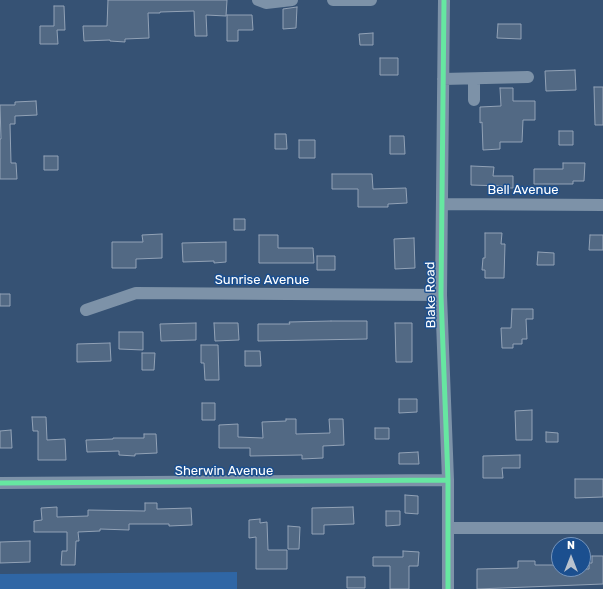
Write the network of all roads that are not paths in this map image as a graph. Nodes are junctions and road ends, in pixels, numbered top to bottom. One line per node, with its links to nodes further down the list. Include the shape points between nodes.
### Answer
1 (258, 0): 2 (street, via 266,3)
2 (292, 0)
3 (333, 0): 4 (street)
4 (371, 0)
5 (444, 0): 7 (street, Blake Road)
6 (528, 77): 8 (street)
7 (443, 79): 8 (street); 10 (street, Blake Road)
8 (474, 79): 9 (street)
9 (474, 100)
10 (442, 204): 11 (street, Bell Avenue); 12 (street, Blake Road)
11 (603, 205)
12 (441, 295): 13 (street, Sunrise Avenue, via 136,293); 14 (street, Blake Road)
13 (86, 310)
14 (448, 480): 15 (street, Sherwin Avenue); 16 (street, Blake Road)
15 (0, 483)
16 (448, 528): 17 (street); 18 (street, Blake Road)
17 (603, 528)
18 (448, 589)

